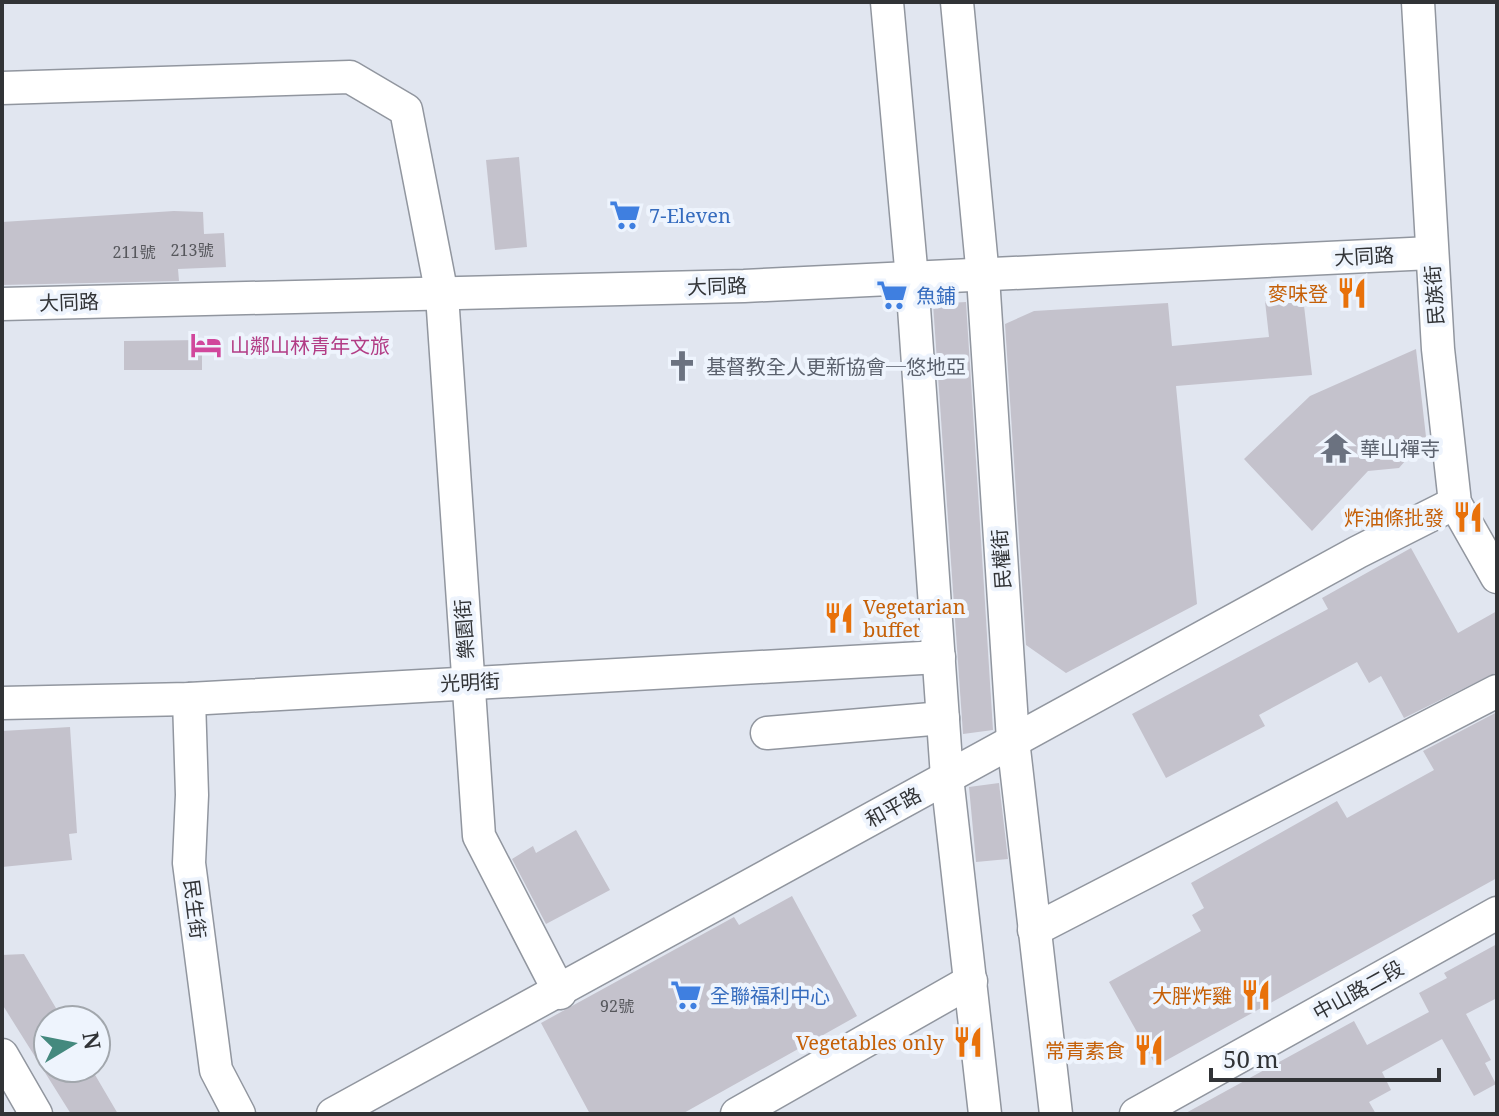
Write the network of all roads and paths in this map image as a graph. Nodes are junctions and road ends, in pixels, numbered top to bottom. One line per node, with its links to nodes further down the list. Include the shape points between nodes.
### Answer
1 (887, 2): 7 (street)
2 (957, 2): 6 (street, 民權街)
3 (1418, 2): 5 (street, 民族街)
4 (2, 88): 8 (street, 樂園街, via 350,77 406,110)
5 (1431, 253): 6 (street, 大同路); 10 (street, 民族街)
6 (983, 277): 7 (street, 大同路); 19 (street, 民權街)
7 (912, 279): 8 (street, 大同路); 12 (street)
8 (442, 295): 9 (street, 大同路); 13 (street, 樂園街)
9 (2, 304)
10 (1455, 503): 11 (street, 民族街); 19 (street, 和平路)
11 (1497, 577)
12 (939, 657): 13 (street, 光明街); 17 (street)
13 (468, 682): 15 (street, 光明街); 24 (street, 樂園街, via 479,836)
14 (1497, 691): 22 (street)
15 (189, 699): 16 (street, 光明街); 27 (street, 民生街, via 189,863 216,1070)
16 (2, 703)
17 (943, 718): 18 (street); 20 (street)
18 (767, 733)
19 (1013, 740): 20 (street, 和平路); 22 (street, 民權街)
20 (947, 777): 23 (street); 24 (street, 和平路)
21 (1497, 913): 32 (street, 中山路二段)
22 (1034, 930): 31 (street, 民權街)
23 (971, 981): 29 (street); 30 (street)
24 (560, 993): 28 (street, 和平路)
25 (2, 1055): 26 (street)
26 (36, 1114)
27 (239, 1114)
28 (333, 1114)
29 (737, 1114)
30 (985, 1114)
31 (1056, 1114)
32 (1136, 1114)

